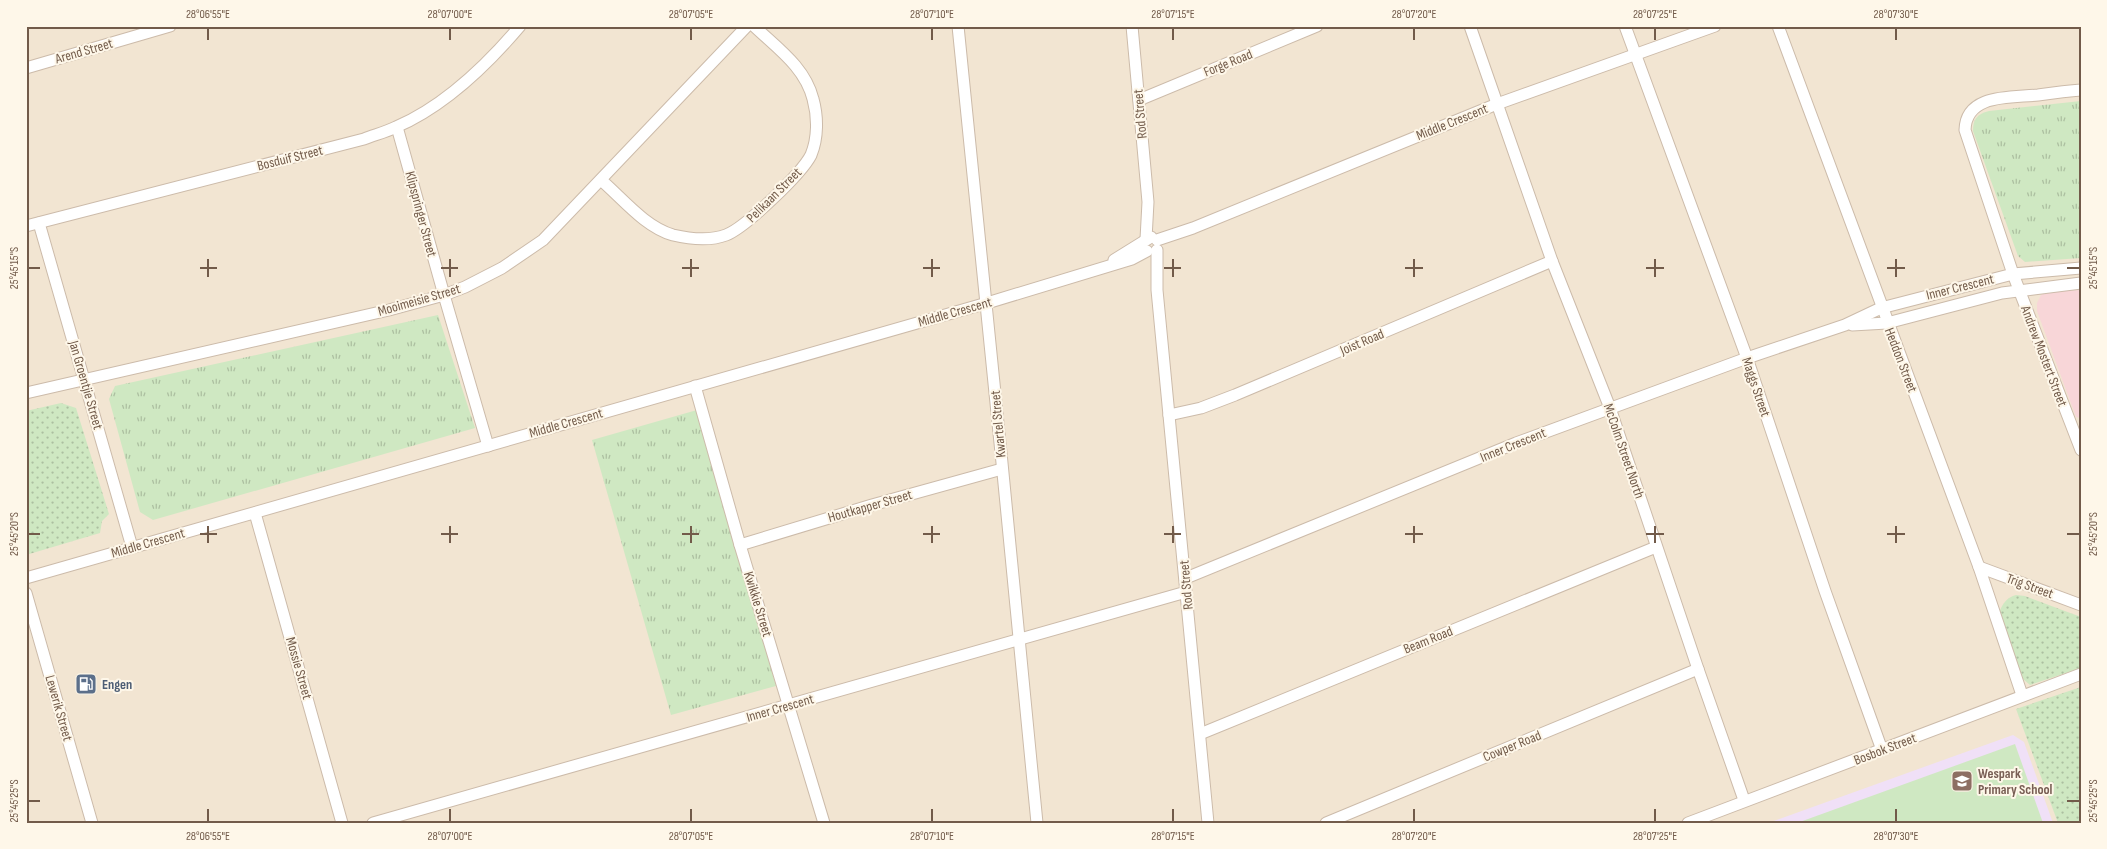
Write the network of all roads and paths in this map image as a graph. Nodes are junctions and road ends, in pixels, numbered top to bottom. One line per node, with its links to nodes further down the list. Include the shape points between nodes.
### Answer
1 (170, 26): 13 (street, Arend Street)
2 (520, 26): 17 (street, Bosduif Street, via 485,65 461,85)
3 (747, 26): 18 (street, Mooimeisie Street)
4 (754, 26): 18 (street, Pelikaan Street, via 797,67 811,92 816,109 816,137 802,168 742,227 725,235 702,238 673,235 658,229)
5 (958, 26): 28 (street, Kwartel Street)
6 (1132, 26): 15 (street, Rod Street)
7 (1317, 26): 15 (street, Forge Road)
8 (1470, 26): 16 (street, McColm Street North)
9 (1625, 26): 12 (street, Maggs Street)
10 (1715, 26): 12 (street, Middle Crescent)
11 (1782, 29): 29 (street, Heddon Street)
12 (1635, 54): 16 (street, Middle Crescent); 32 (street, Maggs Street)
13 (26, 68)
14 (2081, 90): 24 (street, via 1992,99 1977,106 1967,117 1965,130)
15 (1139, 100): 21 (street, Rod Street, via 1148,202 1154,224)
16 (1497, 104): 21 (street, Middle Crescent); 22 (street, McColm Street North)
17 (397, 127): 19 (street, Bosduif Street, via 364,139); 27 (street, Klipspringer Street)
18 (602, 180): 27 (street, Mooimeisie Street, via 536,245 502,268)
19 (39, 223): 20 (street, Bosduif Street); 33 (street, Jan Groentjie Street)
20 (26, 226)
21 (1152, 245): 28 (street, Middle Crescent, via 1104,267); 37 (street, Rod Street)
22 (1552, 261): 36 (street, McColm Street North); 37 (street, Joist Road, via 1235,396)
23 (2081, 268): 24 (street, Inner Crescent)
24 (2013, 274): 26 (street, Andrew Mostert Street); 29 (street, Inner Crescent)
25 (2081, 283): 26 (street, Inner Crescent)
26 (2019, 290): 30 (street, Inner Crescent); 39 (street, Andrew Mostert Street)
27 (444, 295): 33 (street, Mooimeisie Street); 38 (street, Klipspringer Street)
28 (987, 303): 34 (street, Middle Crescent); 40 (street, Kwartel Street)
29 (1881, 308): 30 (street, Heddon Street); 31 (street, Inner Crescent)
30 (1887, 323): 31 (street, Inner Crescent); 45 (street, Heddon Street)
31 (1845, 325): 32 (street, Inner Crescent)
32 (1747, 358): 36 (street, Inner Crescent); 57 (street, Maggs Street)
33 (85, 380): 35 (street, Mooimeisie Street); 44 (street, Jan Groentjie Street)
34 (695, 386): 38 (street, Middle Crescent); 42 (street, Kwikkie Street)
35 (26, 393)
36 (1610, 408): 43 (street, McColm Street North); 47 (street, Inner Crescent)
37 (1169, 415): 47 (street, Rod Street)
38 (488, 446): 41 (street, Middle Crescent)
39 (2081, 450)
40 (1002, 469): 42 (street, Houtkapper Street, via 872,504); 51 (street, Kwartel Street)
41 (255, 513): 44 (street, Middle Crescent); 60 (street, Mossie Street)
42 (740, 545): 55 (street, Kwikkie Street)
43 (1656, 547): 52 (street, McColm Street North); 56 (street, Beam Road)
44 (132, 548): 46 (street, Middle Crescent)
45 (1978, 567): 50 (street, Trig Street); 54 (street, Heddon Street)
46 (26, 578)
47 (1186, 578): 49 (street, Rod Street)
48 (26, 592): 59 (street, Lewerik Street)
49 (1186, 592): 51 (street, Inner Crescent); 56 (street, Rod Street)
50 (2081, 605)
51 (1019, 639): 55 (street, Inner Crescent); 63 (street, Kwartel Street)
52 (1698, 669): 58 (street, McColm Street North); 65 (street, Cowper Road)
53 (2081, 674): 54 (street, Bosbok Street)
54 (2022, 695): 57 (street, Bosbok Street)
55 (789, 705): 61 (street, Inner Crescent); 62 (street, Kwikkie Street)
56 (1200, 734): 64 (street, Rod Street)
57 (1882, 750): 58 (street, Bosbok Street)
58 (1744, 800): 66 (street, Bosbok Street)
59 (92, 823)
60 (342, 823)
61 (373, 823)
62 (824, 823)
63 (1037, 823)
64 (1208, 823)
65 (1326, 823)
66 (1688, 823)

